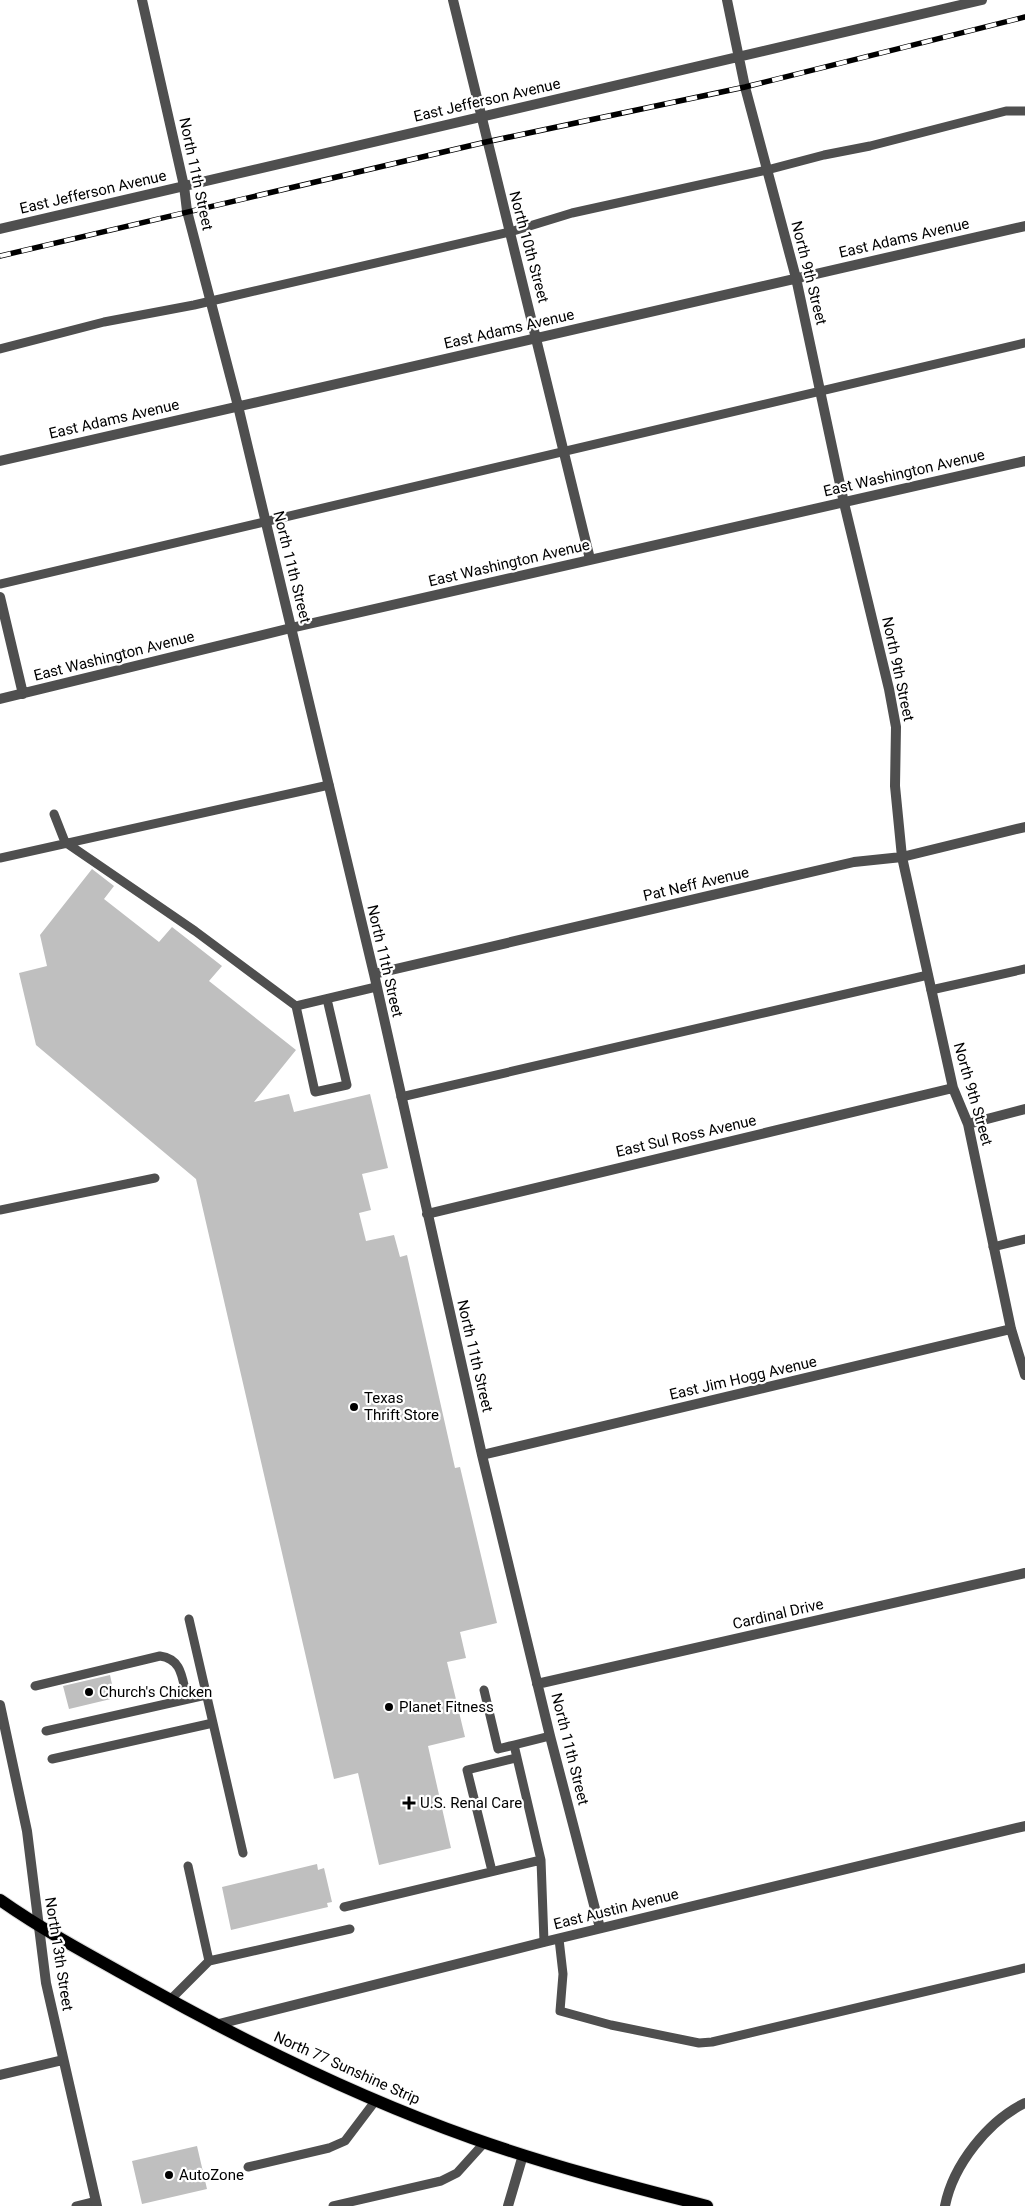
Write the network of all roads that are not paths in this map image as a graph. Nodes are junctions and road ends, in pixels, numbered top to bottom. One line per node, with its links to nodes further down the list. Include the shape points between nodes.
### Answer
1 (142, 0): 9 (street, North 11th Street)
2 (453, 0): 7 (street, North 10th Street)
3 (728, 0): 5 (street, North 9th Street)
4 (982, 0): 5 (street, East Jefferson Avenue)
5 (740, 56): 7 (street, East Jefferson Avenue); 8 (street, North 9th Street)
6 (1025, 111): 8 (lane, via 1006,111)
7 (480, 117): 9 (street, East Jefferson Avenue); 12 (street, North 10th Street)
8 (767, 170): 12 (lane, via 572,212); 13 (street, North 9th Street)
9 (184, 186): 11 (street, East Jefferson Avenue); 14 (street, North 11th Street)
10 (1025, 226): 13 (street, East Adams Avenue)
11 (0, 229)
12 (510, 232): 14 (lane); 15 (street, North 10th Street)
13 (796, 278): 15 (street, East Adams Avenue); 18 (street, North 9th Street)
14 (211, 301): 17 (lane, via 104,322); 19 (street, North 11th Street)
15 (537, 338): 19 (street, East Adams Avenue); 20 (street, North 10th Street)
16 (1025, 343): 18 (lane)
17 (0, 349)
18 (820, 391): 20 (lane); 23 (street, North 9th Street)
19 (238, 406): 21 (street, East Adams Avenue); 24 (street, North 11th Street)
20 (564, 452): 24 (lane); 25 (street, North 10th Street)
21 (0, 461)
22 (1025, 461): 23 (street, East Washington Avenue)
23 (844, 503): 25 (street, East Washington Avenue); 35 (street, North 9th Street, via 896,727 895,786)
24 (266, 520): 26 (lane); 28 (street, North 11th Street)
25 (590, 559): 28 (street, East Washington Avenue)
26 (0, 584)
27 (0, 597): 29 (street)
28 (291, 628): 29 (street, East Washington Avenue); 31 (street, North 11th Street)
29 (22, 694): 30 (street, East Washington Avenue)
30 (0, 699)
31 (329, 785): 34 (lane); 38 (street, North 11th Street)
32 (54, 814): 34 (lane)
33 (1025, 827): 35 (street, Pat Neff Avenue)
34 (65, 842): 36 (lane); 43 (lane, via 195,931)
35 (902, 857): 38 (street, Pat Neff Avenue, via 854,862); 39 (street, North 9th Street)
36 (0, 858)
37 (1025, 969): 41 (lane)
38 (374, 974): 40 (street, North 11th Street)
39 (928, 975): 41 (street, North 9th Street); 45 (lane)
40 (376, 987): 42 (lane); 45 (street, North 11th Street)
41 (931, 990): 44 (street, North 9th Street)
42 (327, 999): 43 (lane); 43 (lane, via 347,1085 315,1092)
43 (296, 1006)
44 (953, 1088): 47 (street, North 9th Street); 50 (street, East Sul Ross Avenue)
45 (401, 1096): 50 (street, North 11th Street)
46 (1025, 1109): 47 (street)
47 (968, 1124): 52 (street, North 9th Street)
48 (155, 1178): 49 (lane)
49 (0, 1210)
50 (427, 1214): 55 (street, North 11th Street)
51 (1025, 1239): 52 (lane)
52 (993, 1247): 53 (street, North 9th Street)
53 (1011, 1329): 54 (street, North 9th Street); 55 (street, East Jim Hogg Avenue)
54 (1025, 1375)
55 (482, 1455): 58 (street, North 11th Street)
56 (1025, 1573): 58 (street, Cardinal Drive)
57 (189, 1619): 61 (lane)
58 (538, 1684): 66 (street, North 11th Street)
59 (35, 1686): 62 (lane, via 160,1656 170,1657 176,1663)
60 (484, 1690): 67 (lane, via 498,1749)
61 (206, 1694): 62 (lane); 64 (lane)
62 (187, 1698): 65 (lane)
63 (0, 1705): 77 (street, North 13th Street, via 27,1831)
64 (213, 1723): 69 (lane); 71 (lane)
65 (46, 1731)
66 (550, 1736): 67 (lane); 78 (street, North 11th Street)
67 (514, 1745): 68 (lane)
68 (516, 1758): 72 (lane); 74 (lane, via 467,1770)
69 (52, 1759)
70 (1025, 1826): 78 (street, East Austin Avenue)
71 (244, 1853)
72 (541, 1860): 74 (lane); 81 (lane)
73 (188, 1866): 82 (lane)
74 (492, 1871): 76 (lane)
75 (0, 1900): 77 (main road, North 77 Sunshine Strip)
76 (344, 1907)
77 (38, 1927): 84 (main road, North 77 Sunshine Strip); 86 (street, North 13th Street)
78 (600, 1928): 80 (street, East Austin Avenue)
79 (350, 1929): 82 (lane)
80 (559, 1938): 81 (street, East Austin Avenue); 83 (lane, via 563,1974 560,2011 698,2043)
81 (544, 1942): 85 (street, East Austin Avenue)
82 (209, 1961): 84 (lane)
83 (1025, 1968)
84 (170, 2000): 85 (main road, North 77 Sunshine Strip)
85 (216, 2025): 88 (main road, North 77 Sunshine Strip)
86 (63, 2060): 87 (street); 93 (street, North 13th Street)
87 (0, 2075)
88 (376, 2100): 90 (main road, North 77 Sunshine Strip); 92 (lane, via 345,2141 329,2148)
89 (1025, 2103): 98 (street, via 1009,2111 979,2140 965,2159)
90 (485, 2142): 91 (main road, North 77 Sunshine Strip); 95 (lane, via 457,2173 441,2181)
91 (523, 2155): 96 (street); 97 (main road, North 77 Sunshine Strip)
92 (248, 2167)
93 (97, 2204): 94 (lane)
94 (76, 2206)
95 (333, 2206)
96 (508, 2206)
97 (707, 2206)
98 (945, 2206)

